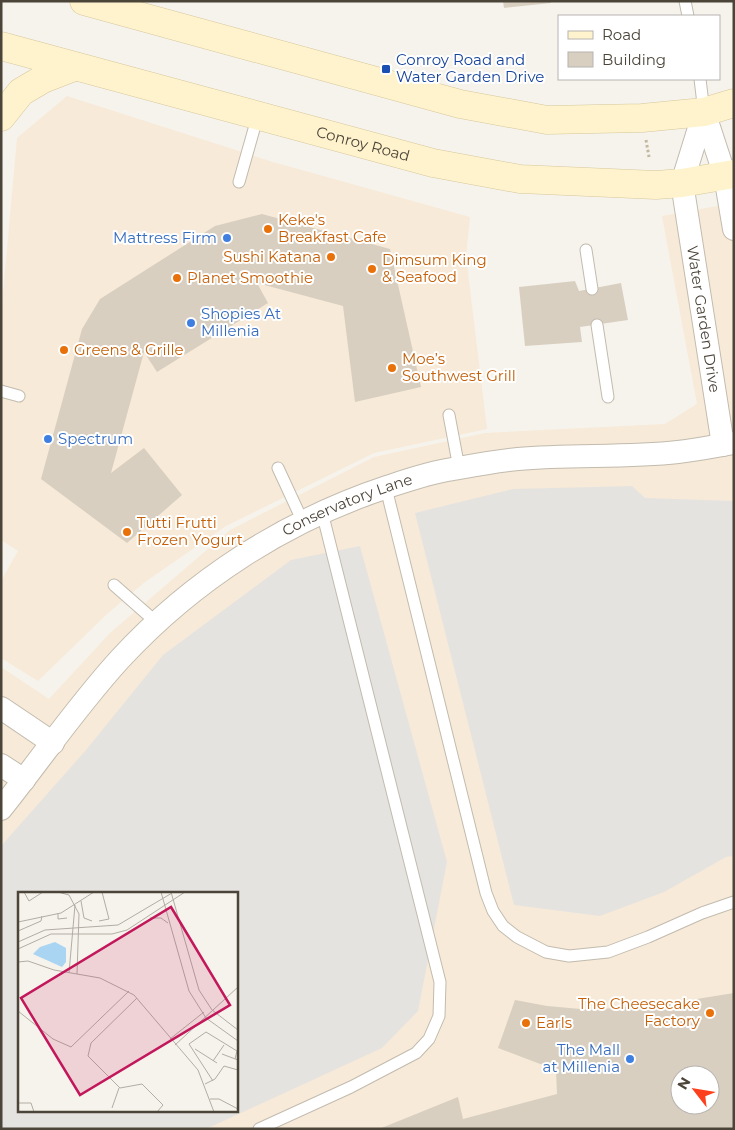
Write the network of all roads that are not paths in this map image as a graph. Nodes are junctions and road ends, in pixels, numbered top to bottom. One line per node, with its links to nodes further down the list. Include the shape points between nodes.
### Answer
1 (84, 1): 8 (main road, via 460,104 547,120 642,118)
2 (685, 1): 3 (lane)
3 (688, 15)
4 (1, 46): 5 (main road, Conroy Road)
5 (74, 67): 9 (main road, Conroy Road); 10 (main road, via 21,92)
6 (700, 80): 8 (lane)
7 (734, 103): 8 (main road)
8 (704, 112): 11 (street); 13 (street)
9 (258, 115): 12 (lane); 13 (main road, Conroy Road, via 433,163 520,179 656,185)
10 (1, 117)
11 (729, 175): 13 (main road, Conroy Road); 14 (street)
12 (239, 182)
13 (682, 183): 22 (street, Water Garden Drive)
14 (734, 229)
15 (586, 250): 16 (lane)
16 (592, 289)
17 (597, 324): 20 (lane)
18 (1, 391): 19 (lane)
19 (19, 396)
20 (608, 397)
21 (449, 415): 24 (lane)
22 (728, 444): 24 (street, Conservatory Lane, via 677,452 518,459)
23 (278, 468): 26 (lane)
24 (459, 468): 25 (street, Conservatory Lane)
25 (386, 488): 26 (street, Conservatory Lane); 34 (lane, via 486,893 503,926 546,952 569,956 608,952)
26 (313, 517): 28 (street, Conservatory Lane, via 229,565); 35 (lane, via 440,982 439,1016 429,1039 416,1053 344,1091)
27 (114, 585): 28 (lane)
28 (156, 622): 30 (street, Conservatory Lane, via 119,660)
29 (1, 708): 30 (street)
30 (53, 743): 32 (street, Conservatory Lane)
31 (1, 765): 32 (street)
32 (24, 780): 33 (street, Conservatory Lane)
33 (1, 809)
34 (734, 902)
35 (259, 1129)

